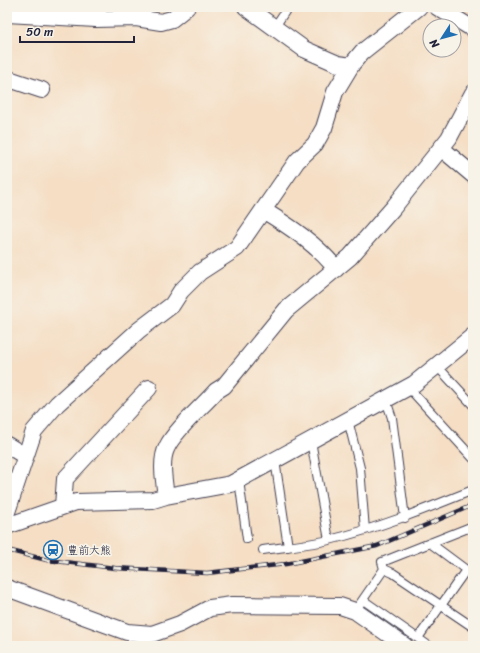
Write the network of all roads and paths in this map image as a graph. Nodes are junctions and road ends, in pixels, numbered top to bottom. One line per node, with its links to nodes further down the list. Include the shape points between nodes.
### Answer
1 (187, 7): 6 (street, via 172,19 160,22 136,18)
2 (246, 7): 7 (street)
3 (288, 7): 7 (lane)
4 (419, 7): 9 (street, via 362,52)
5 (437, 7): 8 (street)
6 (7, 14)
7 (274, 28): 9 (street, via 304,49 338,64)
8 (473, 29)
9 (351, 66): 15 (street, via 335,92 324,128 315,144 297,162)
10 (7, 84): 11 (street, via 12,80)
11 (42, 90)
12 (473, 93): 13 (street)
13 (441, 148): 14 (street); 16 (street, via 350,257)
14 (473, 175)
15 (263, 210): 16 (street, via 290,226); 26 (street, via 237,248 200,272 181,291 172,305 139,330 57,404 34,431)
16 (336, 269): 31 (street, via 286,310 224,386 216,391 172,438 164,457)
17 (472, 339): 18 (street)
18 (437, 366): 19 (street); 22 (lane)
19 (408, 387): 21 (street); 27 (lane)
20 (149, 388): 32 (street, via 65,479)
21 (386, 400): 23 (street); 34 (lane, via 392,418)
22 (473, 405)
23 (348, 420): 24 (street); 37 (lane, via 360,468)
24 (311, 440): 28 (street); 39 (lane)
25 (7, 444): 26 (street)
26 (25, 456): 33 (street)
27 (473, 458)
28 (274, 460): 29 (street); 41 (lane)
29 (239, 480): 31 (street, via 231,484); 38 (lane)
30 (473, 490): 34 (lane)
31 (166, 496): 32 (street, via 153,500 76,502)
32 (63, 506): 35 (street)
33 (7, 512)
34 (405, 518): 37 (lane)
35 (7, 526)
36 (473, 526): 40 (lane)
37 (365, 530): 39 (lane)
38 (247, 539)
39 (329, 540): 41 (lane)
40 (430, 543): 43 (lane, via 382,562); 44 (lane)
41 (288, 547): 42 (lane)
42 (263, 550)
43 (384, 569): 47 (lane); 48 (lane)
44 (466, 570): 45 (lane); 47 (lane)
45 (473, 575)
46 (7, 588): 48 (street, via 127,632 152,634 180,624 210,608 232,605)
47 (441, 605): 49 (lane); 50 (lane)
48 (359, 606): 50 (street)
49 (473, 627)
50 (412, 642): 51 (lane)
51 (430, 646)

